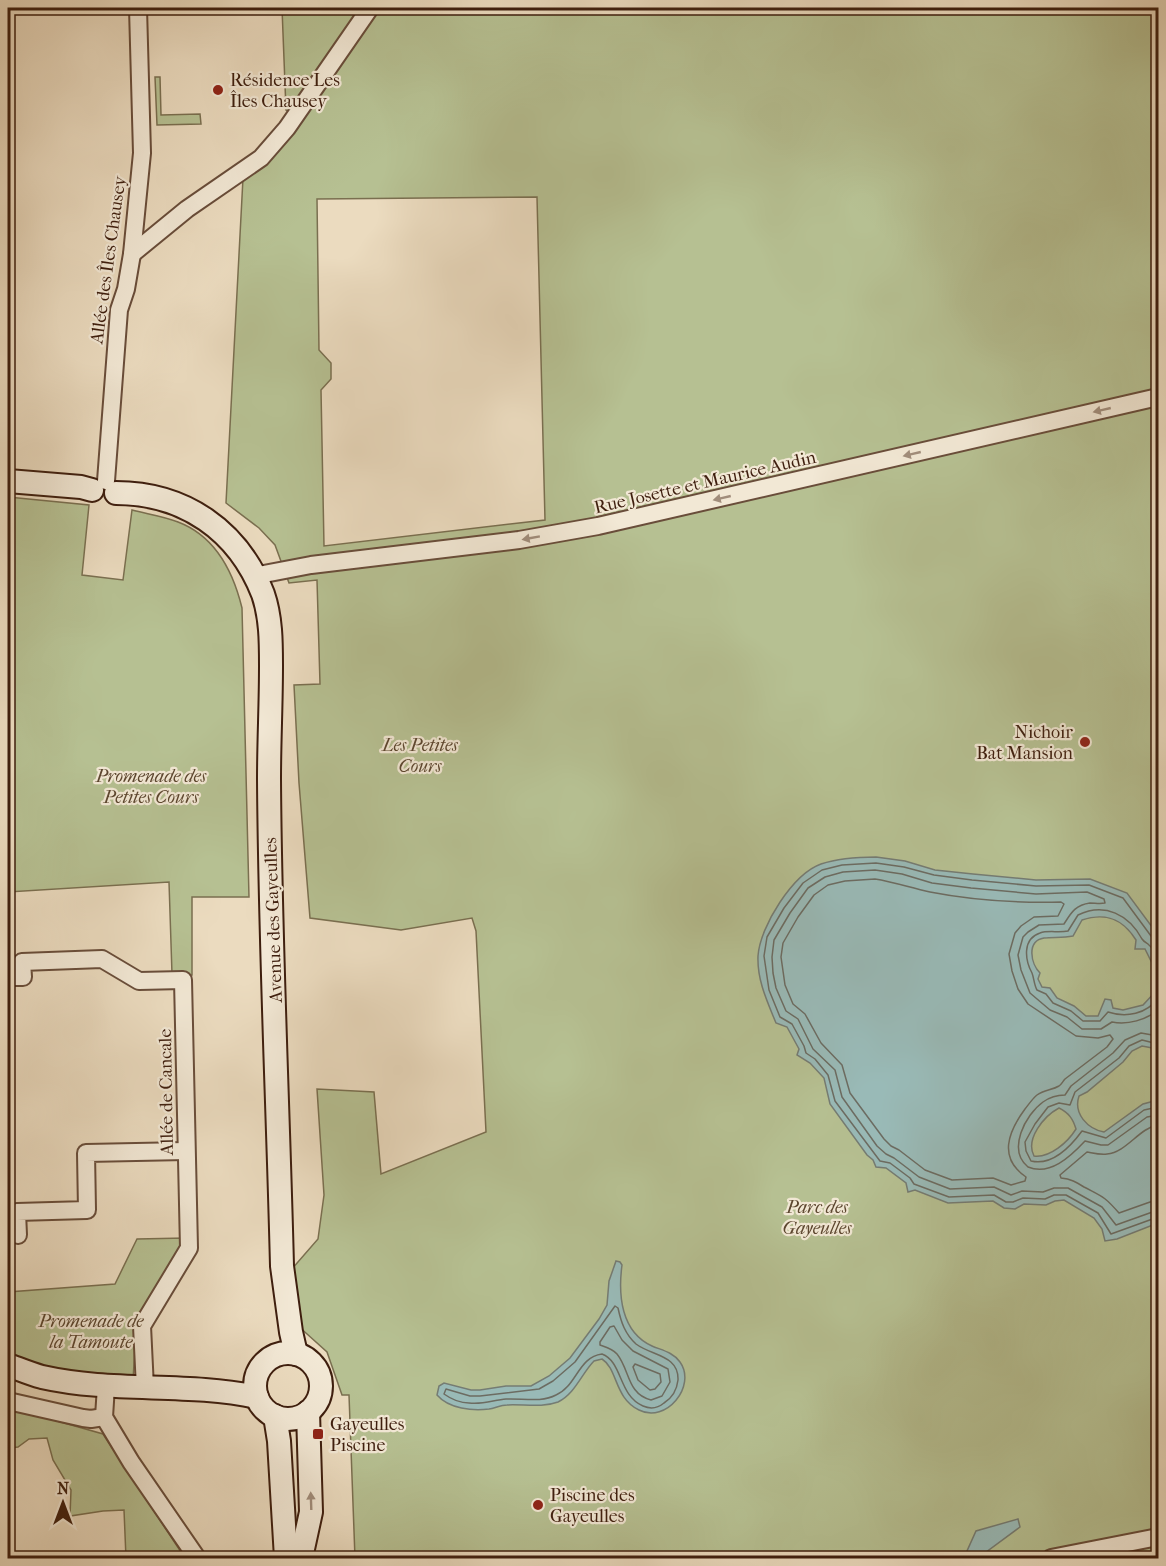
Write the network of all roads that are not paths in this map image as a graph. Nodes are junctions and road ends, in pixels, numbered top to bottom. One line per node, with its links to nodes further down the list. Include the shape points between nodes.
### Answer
1 (138, 8): 3 (street, Allée des Îles Chausey, via 142,153)
2 (370, 8): 3 (street, via 287,128 261,158 187,209)
3 (132, 254): 6 (street, Allée des Îles Chausey, via 119,310)
4 (1158, 397): 7 (street, Rue Josette et Maurice Audin, one-way to 7, via 598,526)
5 (8, 481): 6 (street, Avenue des Gayeulles)
6 (105, 488): 7 (street, Avenue des Gayeulles, via 172,501 195,512 226,537)
7 (254, 576): 11 (street, Avenue des Gayeulles, via 263,595 271,635 269,779)
8 (8, 977): 9 (street, Allée de Cancale, via 23,976 22,962 102,959 139,981 183,980)
9 (186, 1151): 10 (street, via 86,1153 87,1210 17,1212); 17 (street, Allée de Cancale, via 189,1248 142,1326)
10 (18, 1235)
11 (282, 1266): 12 (street, Avenue des Gayeulles); 13 (street, Avenue des Gayeulles)
12 (296, 1354): 13 (street); 21 (street, via 311,1361 321,1379 318,1399)
13 (272, 1357): 15 (street, Avenue des Gayeulles)
14 (8, 1365): 16 (street, via 41,1377)
15 (258, 1374): 18 (street); 19 (street)
16 (106, 1386): 17 (street); 23 (street)
17 (145, 1388): 18 (street)
18 (184, 1389): 19 (street)
19 (258, 1397): 22 (street)
20 (8, 1401): 23 (street, via 83,1418)
21 (308, 1412): 22 (street, via 292,1418); 27 (street, one-way to 21, via 311,1512)
22 (275, 1416): 26 (street)
23 (104, 1417): 25 (street)
24 (1158, 1537): 28 (street)
25 (197, 1558)
26 (286, 1558)
27 (301, 1558)
28 (1051, 1558)

